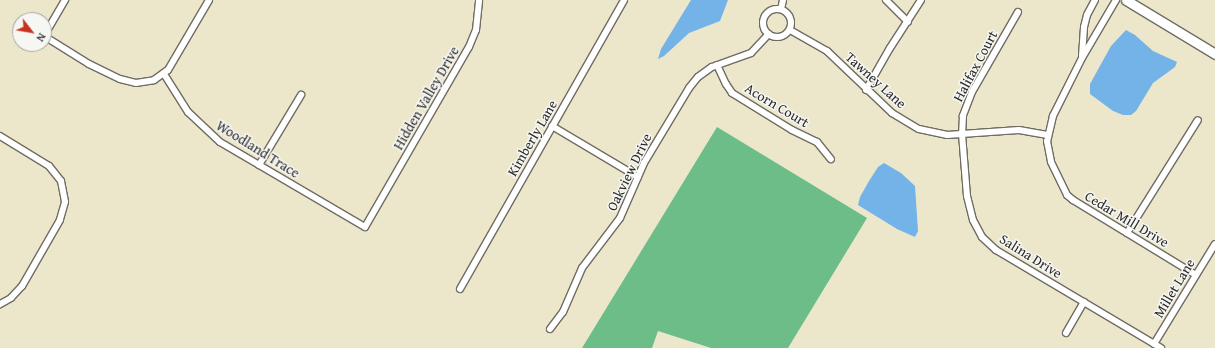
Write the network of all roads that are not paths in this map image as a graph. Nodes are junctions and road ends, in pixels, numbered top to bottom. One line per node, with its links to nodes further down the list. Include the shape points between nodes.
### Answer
1 (65, 0): 13 (street)
2 (209, 0): 21 (street)
3 (479, 0): 32 (street, Hidden Valley Drive, via 476,30 470,47)
4 (624, 0): 25 (street, Kimberly Lane)
5 (783, 0): 11 (street)
6 (886, 0): 14 (street)
7 (921, 0): 14 (street)
8 (1095, 0): 19 (street, via 1084,27)
9 (1116, 0): 19 (street, Cedar Mill Drive)
10 (1126, 0): 18 (main road)
11 (781, 9): 15 (street, via 791,17); 16 (street, via 771,10 764,17 763,26)
12 (1018, 12): 26 (street, Halifax Court, via 969,98 963,116)
13 (52, 22)
14 (908, 22): 22 (street)
15 (790, 30): 16 (street, via 778,37); 22 (street, Tawney Lane, via 826,51)
16 (769, 34): 20 (street, Oakview Drive, via 751,53)
17 (52, 41): 21 (street, via 89,64 120,79 136,82 154,80)
18 (1215, 54)
19 (1082, 58): 27 (street, Cedar Mill Drive, via 1053,116)
20 (717, 66): 29 (street, Acorn Court, via 732,93 792,130 817,142); 31 (street, Oakview Drive, via 698,77 689,88)
21 (164, 74): 30 (street, Woodland Trace, via 176,97 197,122 220,142)
22 (866, 90): 26 (street, Tawney Lane, via 892,113 919,129 940,135)
23 (301, 95): 30 (street)
24 (1198, 120): 33 (street)
25 (552, 126): 31 (street); 36 (street, Kimberly Lane)
26 (962, 134): 27 (street, Tawney Lane, via 1019,130); 37 (street, Salina Drive, via 968,208 982,237 1002,253)
27 (1048, 135): 33 (street, Cedar Mill Drive, via 1051,162 1067,195 1079,205)
28 (0, 136): 38 (street, via 49,166 64,187 65,207 22,286 11,298)
29 (831, 159)
30 (259, 165): 32 (street, Woodland Trace, via 366,228)
31 (638, 176): 39 (street, Oakview Drive, via 620,218 582,268 563,312)
32 (380, 203)
33 (1127, 233): 35 (street, Cedar Mill Drive)
34 (1215, 244): 35 (street, Millet Lane)
35 (1196, 275): 41 (street, Millet Lane)
36 (460, 289)
37 (1084, 302): 40 (street); 41 (street, Salina Drive)
38 (0, 304)
39 (550, 329)
40 (1066, 333)
41 (1154, 344): 42 (street, Salina Drive)
42 (1161, 348)

